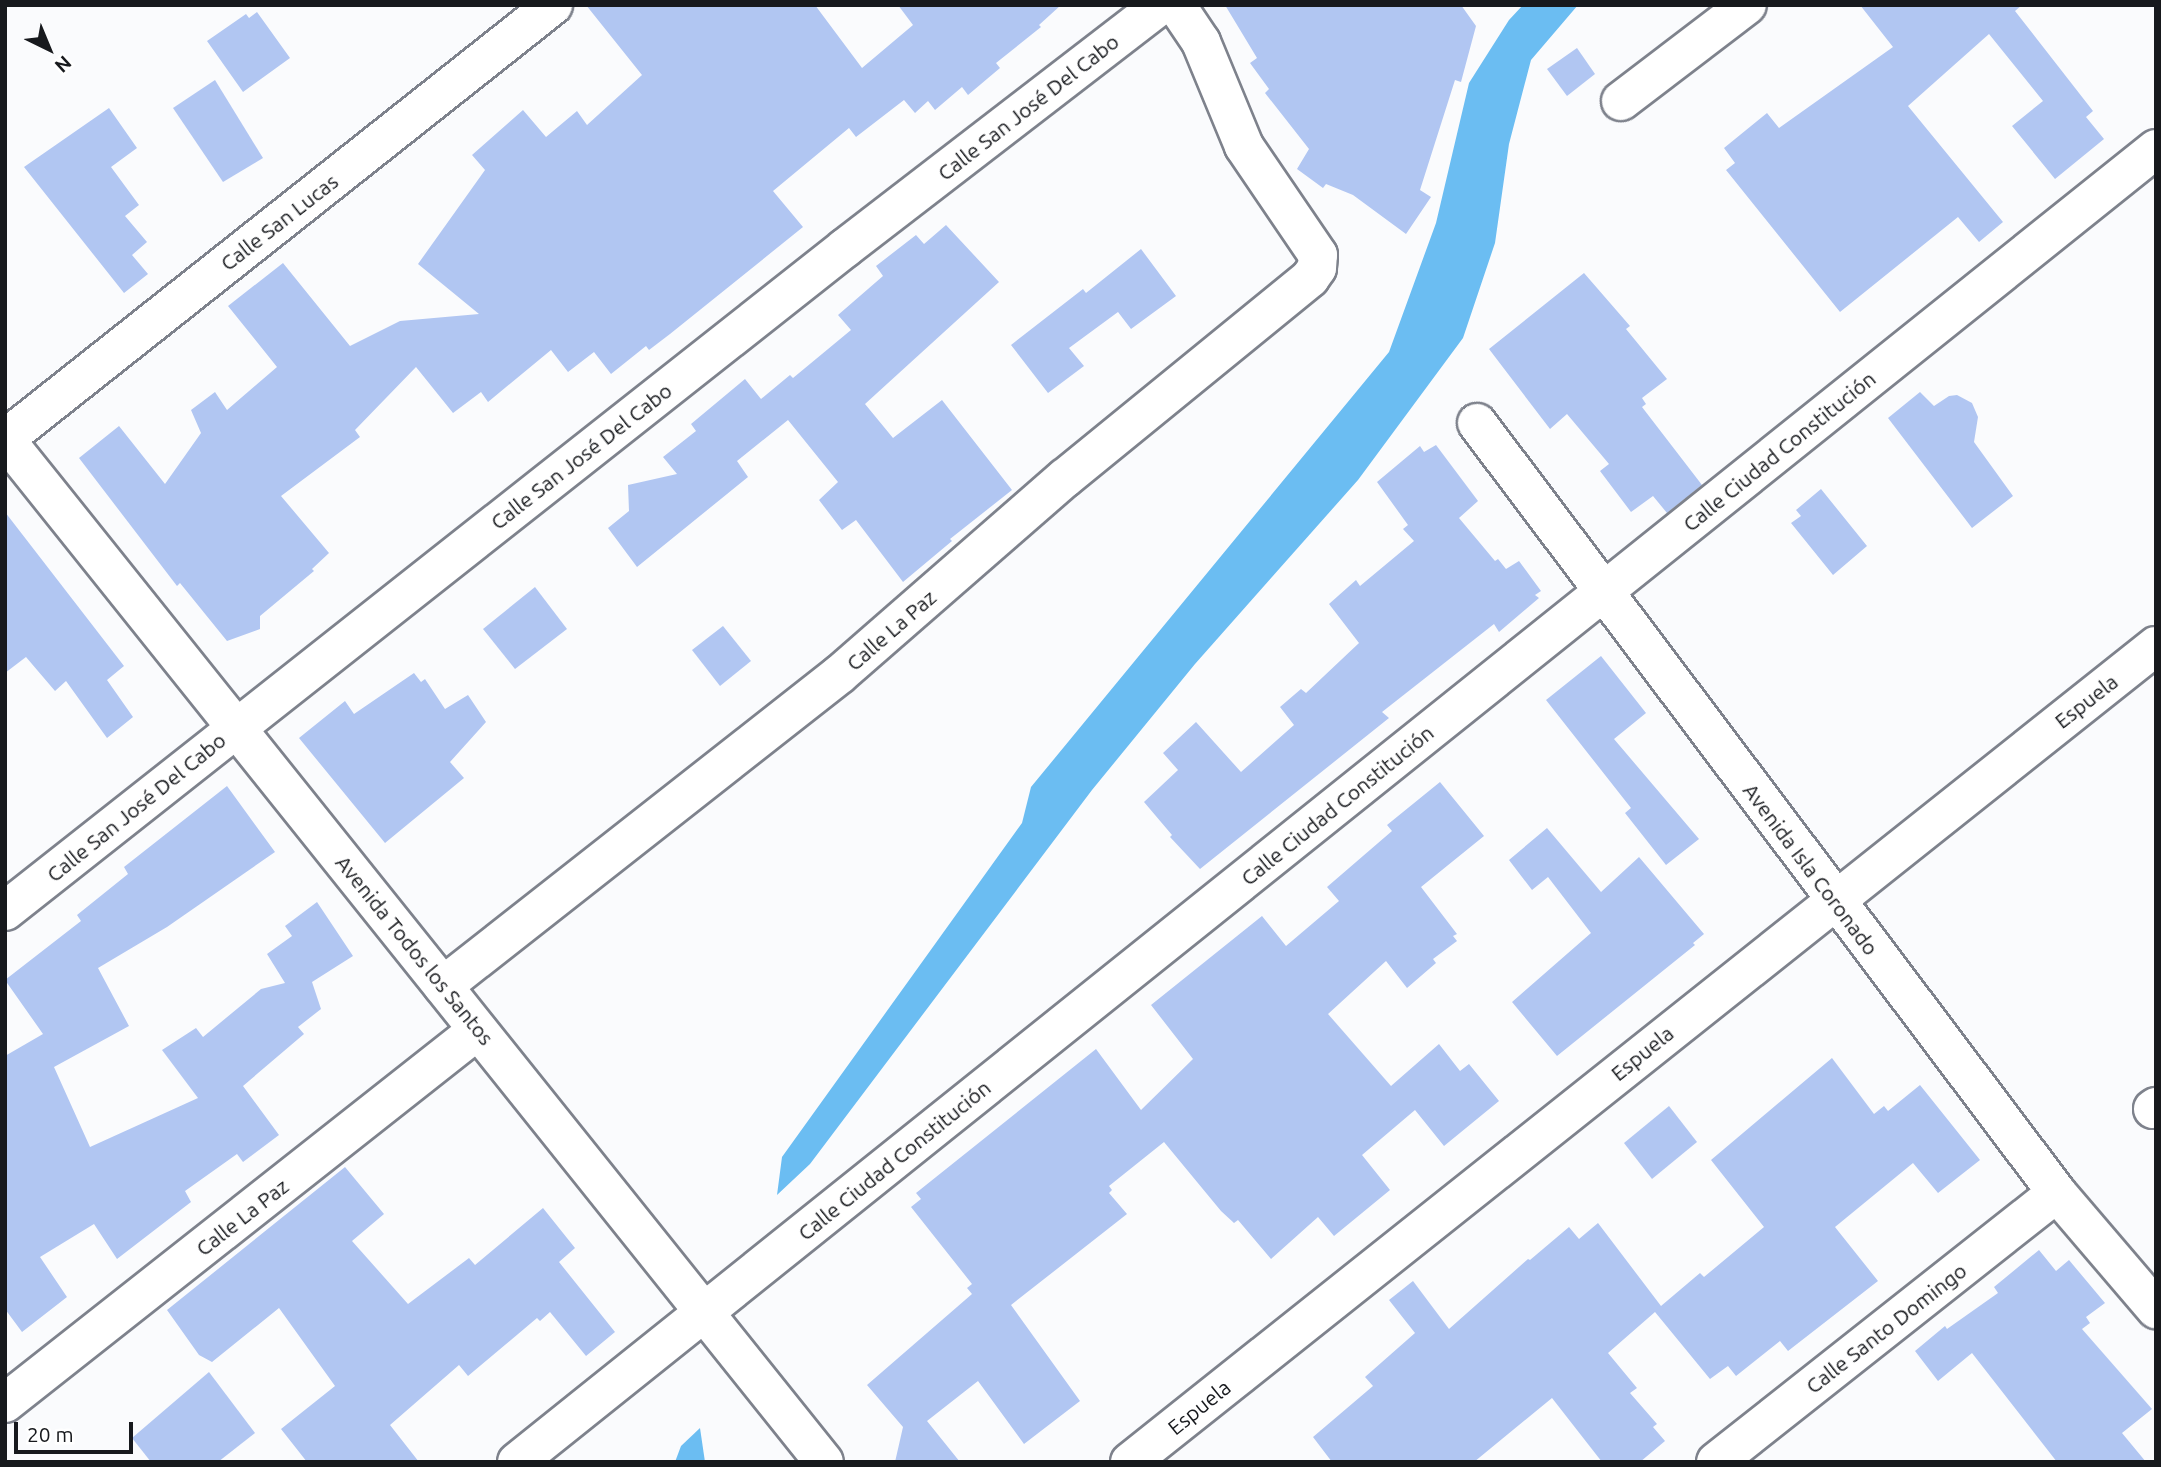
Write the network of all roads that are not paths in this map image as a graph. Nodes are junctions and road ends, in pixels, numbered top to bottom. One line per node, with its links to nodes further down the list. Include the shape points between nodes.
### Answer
1 (553, 5): 8 (street, Calle San Lucas)
2 (1161, 5): 11 (street, Calle San José Del Cabo)
3 (1176, 5): 14 (street, Calle La Paz, via 1201,42 1244,146 1318,255 1310,278 1065,478 840,674)
4 (1747, 5): 5 (street)
5 (1621, 101)
6 (2156, 149): 9 (street, Calle Ciudad Constitución)
7 (1477, 422): 9 (street, Avenida Isla Coronado)
8 (5, 439): 11 (street, Avenida Todos los Santos)
9 (1603, 592): 12 (street, Avenida Isla Coronado); 18 (street, Calle Ciudad Constitución)
10 (2156, 646): 12 (street, Espuela)
11 (236, 727): 13 (street, Calle San José Del Cabo); 14 (street, Avenida Todos los Santos)
12 (1834, 900): 16 (street, Avenida Isla Coronado); 22 (street, Espuela)
13 (5, 911)
14 (443, 986): 15 (street, Avenida Todos los Santos)
15 (478, 1030): 18 (street, Avenida Todos los Santos); 19 (street, Calle La Paz)
16 (2057, 1193): 17 (street, Avenida Isla Coronado); 23 (street, Calle Santo Domingo)
17 (2156, 1308)
18 (704, 1312): 20 (street, Calle Ciudad Constitución); 21 (street, Avenida Todos los Santos)
19 (5, 1404)
20 (517, 1462)
21 (824, 1462)
22 (1130, 1462)
23 (1716, 1462)

